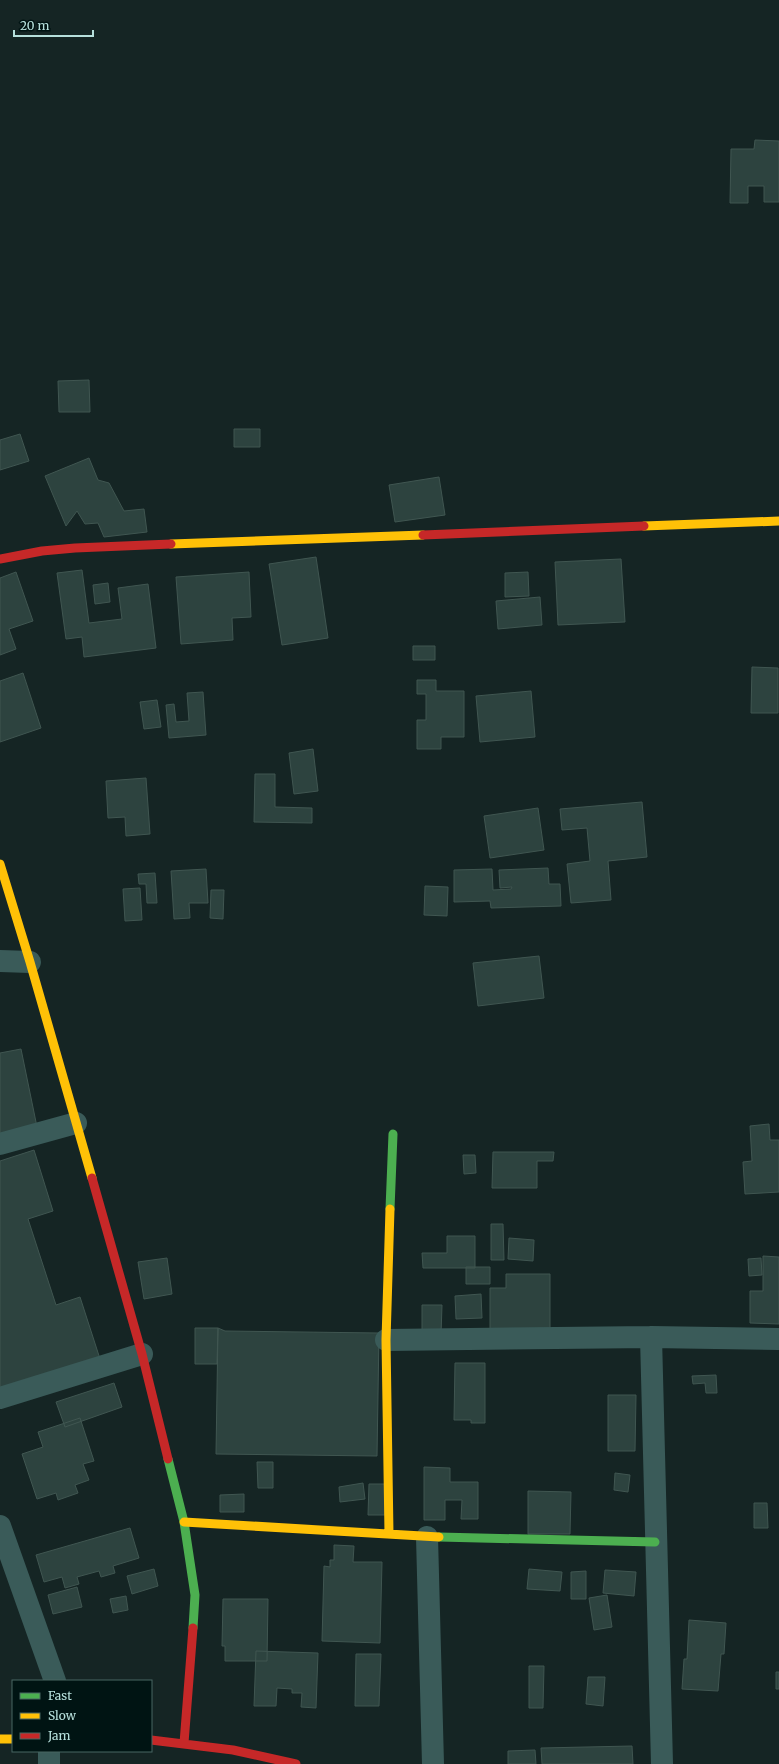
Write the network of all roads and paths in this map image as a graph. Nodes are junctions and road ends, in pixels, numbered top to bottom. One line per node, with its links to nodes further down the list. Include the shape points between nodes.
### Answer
1 (779, 521): 2 (street, via 75,548)
2 (0, 559)
3 (0, 864): 5 (street)
4 (0, 961): 5 (street)
5 (30, 962): 6 (street)
6 (76, 1123): 8 (street); 12 (street)
7 (393, 1134): 11 (street)
8 (0, 1144)
9 (651, 1336): 10 (street); 11 (street); 18 (street)
10 (779, 1339)
11 (386, 1340): 16 (street)
12 (142, 1354): 13 (street); 14 (street)
13 (0, 1398)
14 (184, 1522): 16 (street); 23 (street, via 195,1595)
15 (0, 1526): 19 (street)
16 (389, 1534): 17 (street)
17 (427, 1537): 18 (street); 27 (street)
18 (655, 1542): 28 (street)
19 (55, 1680)
20 (0, 1739): 21 (street)
21 (12, 1739)
22 (152, 1740): 23 (street)
23 (184, 1743): 26 (street, via 233,1750)
24 (49, 1752): 25 (street)
25 (49, 1764)
26 (296, 1764)
27 (433, 1764)
28 (662, 1764)

